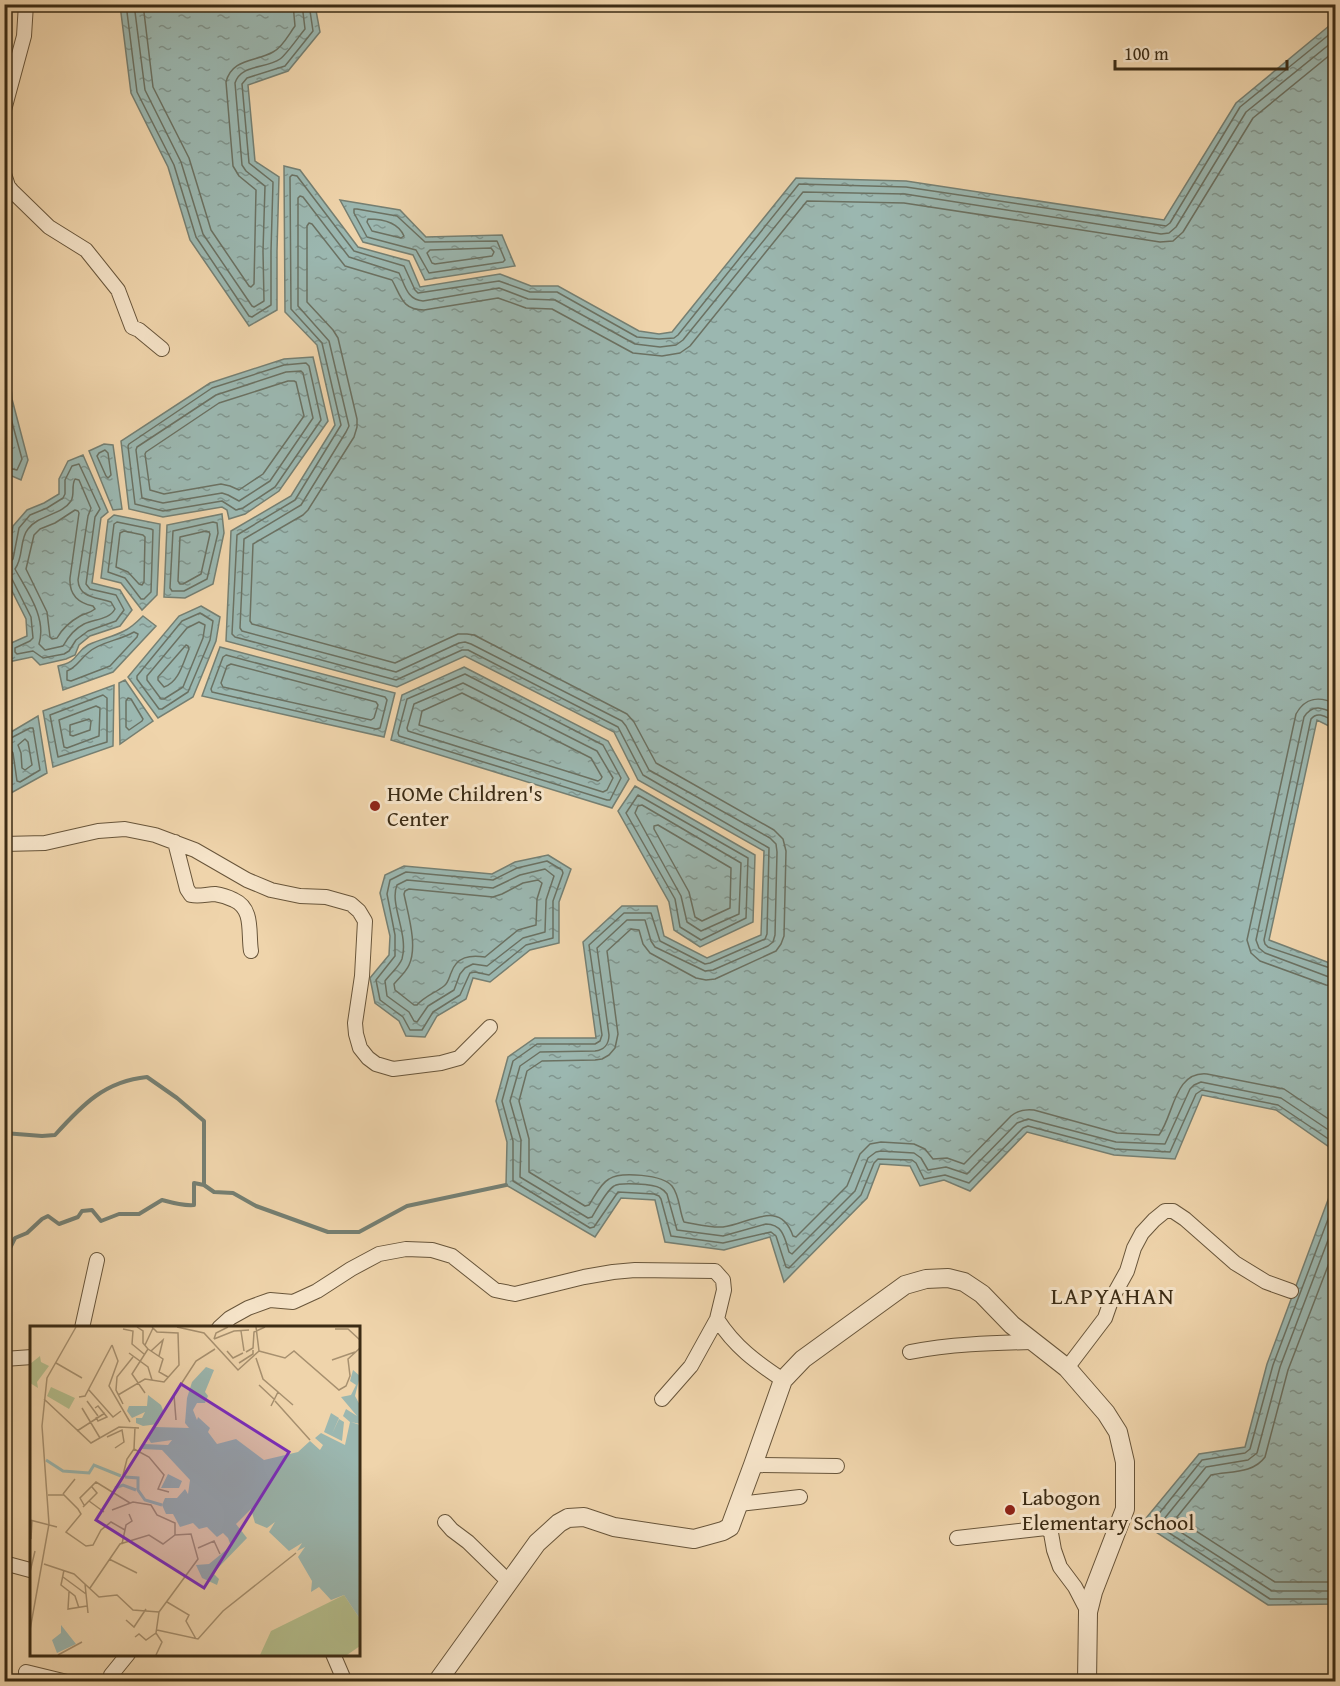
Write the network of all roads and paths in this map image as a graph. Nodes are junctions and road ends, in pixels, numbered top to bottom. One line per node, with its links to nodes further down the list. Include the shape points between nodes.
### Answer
1 (26, 4): 2 (street, via 24,36)
2 (4, 110)
3 (4, 174): 4 (street, via 12,191 49,226 86,250 118,290 132,327)
4 (162, 349)
5 (175, 842): 6 (street, via 125,829 45,843); 7 (street, via 191,895 216,894 241,903 247,912); 8 (street, via 271,890 326,897 359,910 365,921 356,1034 360,1048 376,1064 393,1069 459,1058)
6 (4, 844)
7 (251, 951)
8 (490, 1027)
9 (97, 1260): 12 (street)
10 (1292, 1292): 18 (street, via 1235,1263 1185,1219 1165,1211 1142,1233 1105,1318)
11 (717, 1319): 13 (street, via 724,1290 723,1280 715,1271 613,1272 515,1294 495,1290 452,1256 406,1249 379,1254 293,1302 270,1300 248,1308); 19 (street, via 740,1348); 20 (street, via 691,1366)
12 (82, 1326)
13 (221, 1326)
14 (1032, 1342): 15 (street, via 941,1346); 18 (street); 19 (street, via 964,1282 926,1279 905,1285 803,1359)
15 (910, 1352)
16 (30, 1357): 17 (street)
17 (4, 1359)
18 (1067, 1368): 30 (street, via 1118,1432 1125,1462 1125,1509)
19 (783, 1380): 21 (street)
20 (662, 1399)
21 (753, 1465): 22 (street); 24 (street)
22 (837, 1466)
23 (800, 1497): 24 (street)
24 (739, 1504): 29 (street, via 730,1527 694,1539 614,1527 584,1517 568,1518 537,1543)
25 (445, 1522): 29 (street)
26 (957, 1538): 30 (street, via 1046,1528 1051,1533 1060,1567 1076,1587)
27 (4, 1563): 28 (street)
28 (30, 1570)
29 (509, 1582): 37 (street)
30 (1088, 1612): 38 (street)
31 (126, 1656): 35 (street)
32 (334, 1656): 36 (street)
33 (26, 1672): 34 (street)
34 (67, 1682)
35 (110, 1682)
36 (345, 1682)
37 (436, 1682)
38 (1087, 1682)

